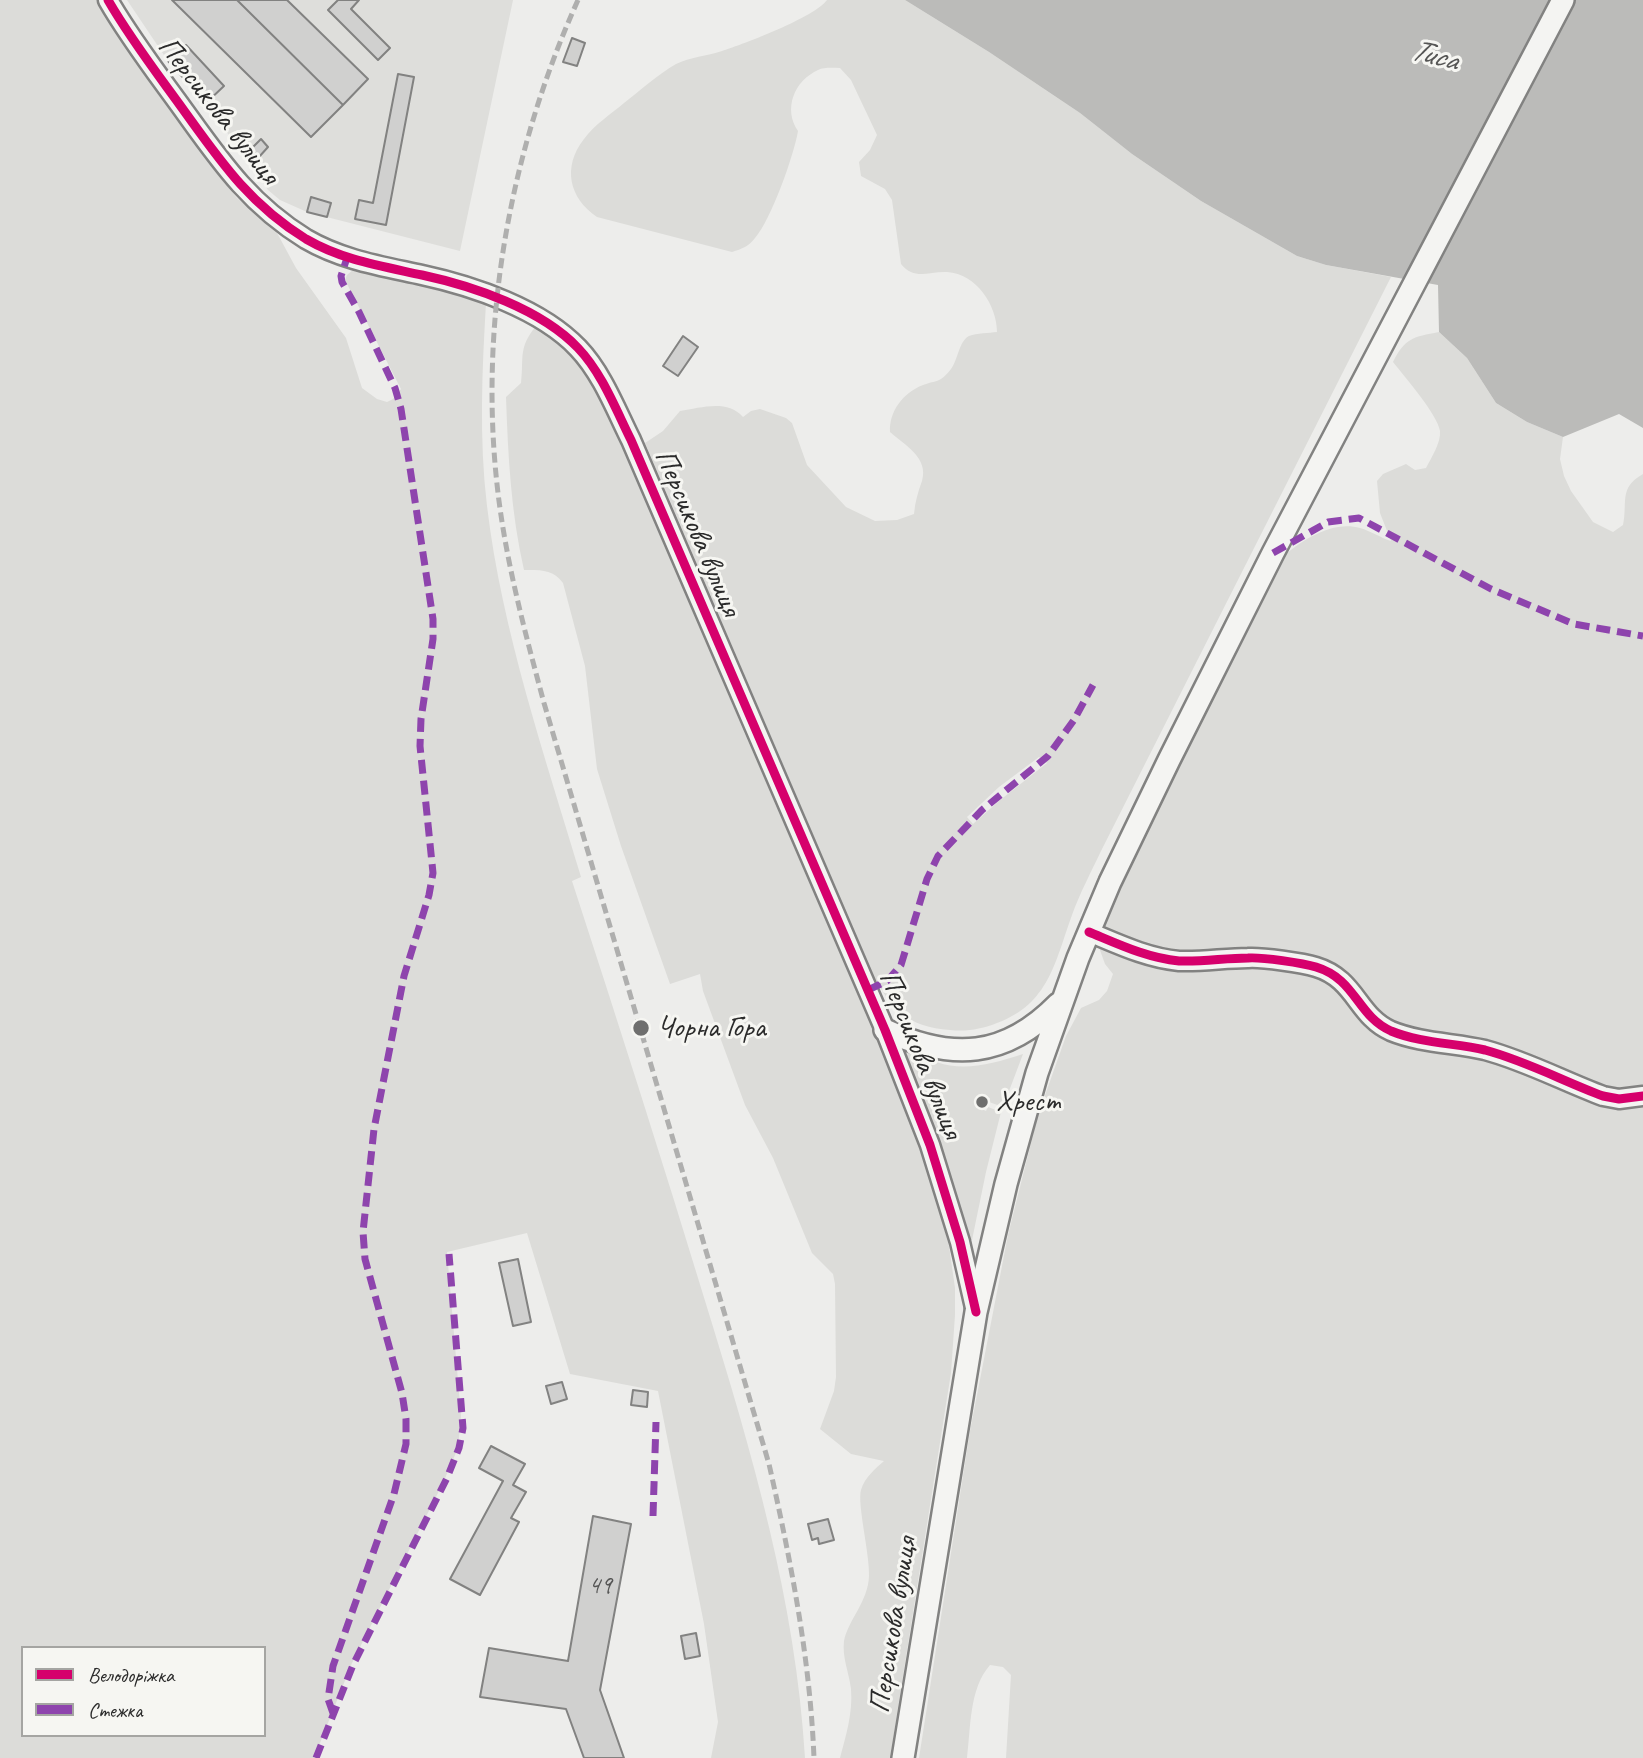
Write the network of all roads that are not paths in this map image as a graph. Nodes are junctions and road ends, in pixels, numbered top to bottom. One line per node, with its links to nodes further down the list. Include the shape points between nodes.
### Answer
1 (108, 0): 5 (street, Персикова вулиця, via 229,173 272,216 347,258 458,283 485,294 549,324 580,350 631,440)
2 (1563, 0): 3 (main road, via 1273,553)
3 (1089, 932): 4 (main road); 6 (street, via 1160,959 1251,957 1316,967 1347,984 1375,1023 1391,1031 1506,1056 1603,1096)
4 (1064, 999): 5 (main road, via 1040,1024 985,1048 940,1049); 7 (main road, via 1037,1073)
5 (885, 1030): 7 (street, Персикова вулиця, via 930,1145)
6 (1643, 1097)
7 (976, 1312): 8 (main road, Персикова вулиця)
8 (903, 1758)

